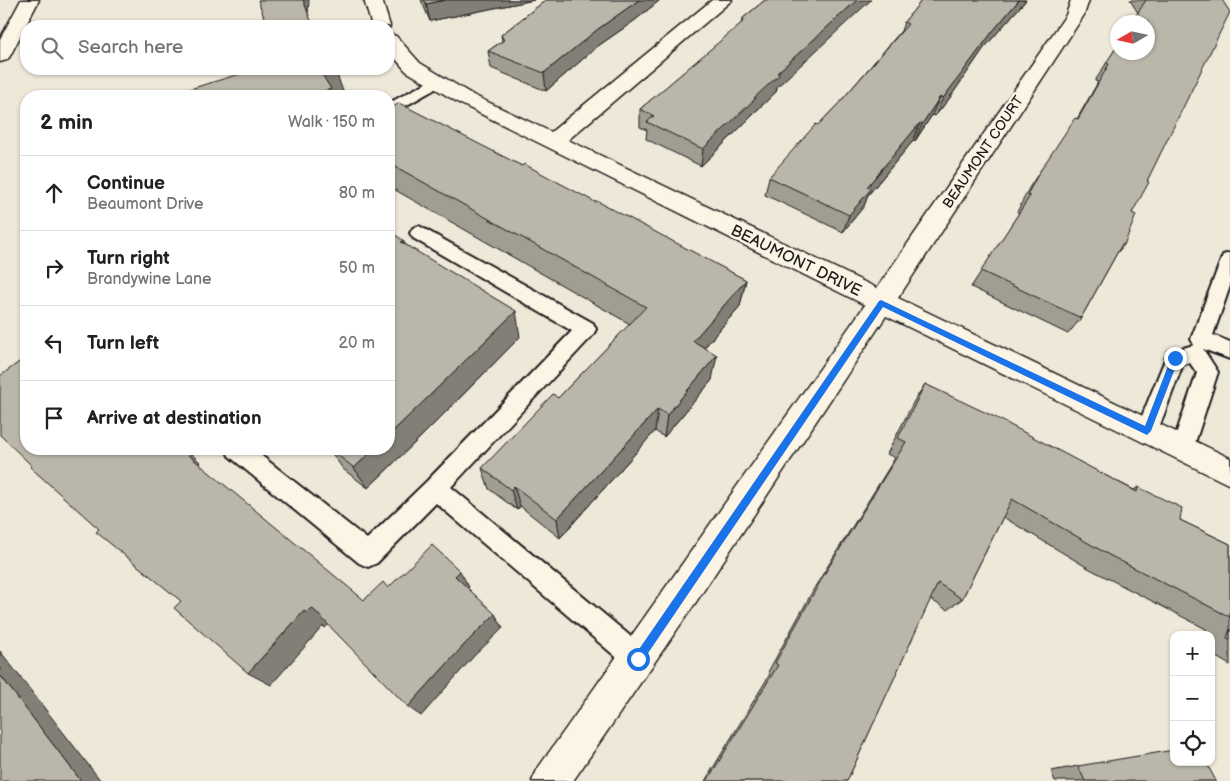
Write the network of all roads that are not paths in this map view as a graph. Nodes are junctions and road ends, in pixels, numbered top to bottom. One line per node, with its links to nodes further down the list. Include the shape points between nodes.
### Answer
1 (30, 0): 7 (street)
2 (373, 0): 5 (street)
3 (724, 0): 10 (street)
4 (1080, 0): 13 (street, BEAUMONT COURT, via 1075,15)
5 (379, 20)
6 (395, 46): 8 (street, BEAUMONT DRIVE, via 413,66)
7 (0, 56)
8 (437, 82): 9 (lane); 10 (street, BEAUMONT DRIVE)
9 (395, 106)
10 (555, 140): 13 (street, BEAUMONT DRIVE)
11 (419, 234): 20 (lane, via 586,329)
12 (1230, 260): 14 (lane)
13 (881, 303): 16 (street); 21 (street, BEAUMONT DRIVE)
14 (1198, 346): 15 (lane); 16 (lane, via 1175,358); 17 (lane, via 1208,372)
15 (1230, 351)
16 (1147, 431): 17 (street)
17 (1182, 449): 19 (street)
18 (244, 455): 20 (lane, via 368,555)
19 (1230, 472)
20 (435, 488): 21 (lane)
21 (638, 659): 22 (street, BEAUMONT DRIVE)
22 (551, 781)

